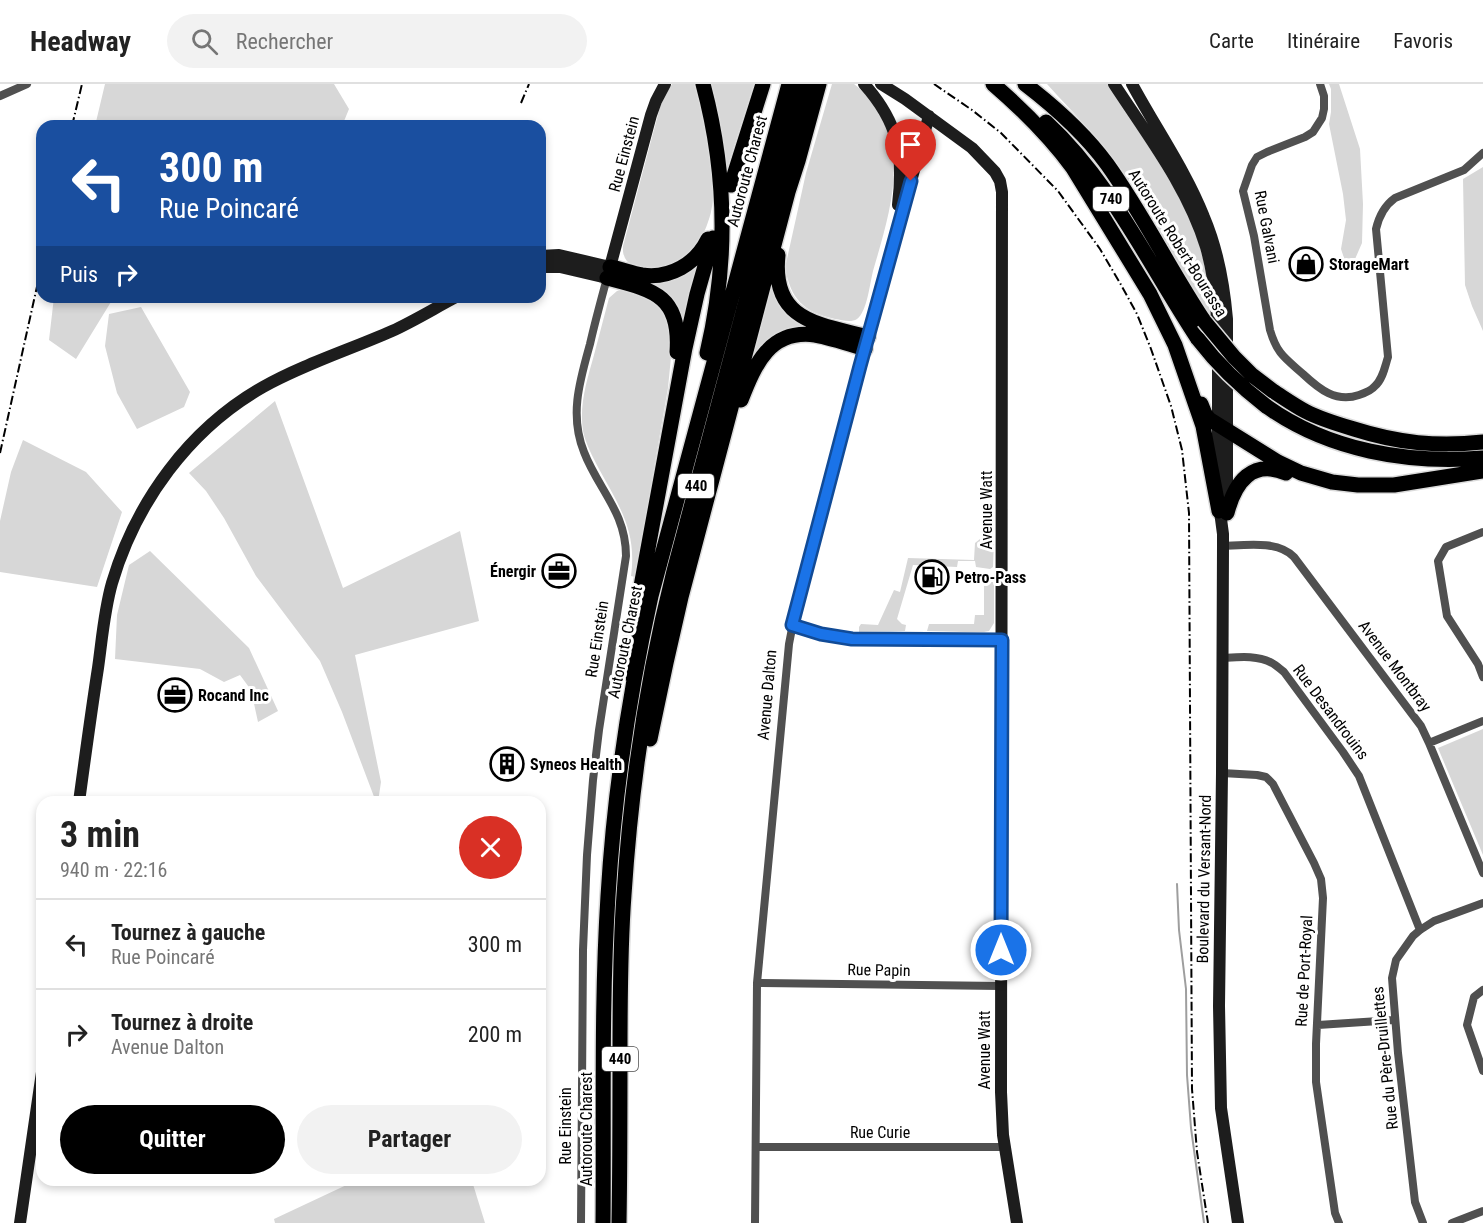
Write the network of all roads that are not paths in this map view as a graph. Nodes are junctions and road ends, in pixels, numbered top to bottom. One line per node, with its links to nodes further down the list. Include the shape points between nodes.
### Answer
1 (27, 84): 16 (street)
2 (664, 84): 25 (street, Rue Einstein, via 651,115)
3 (703, 84): 39 (highway, via 721,182 719,284 710,342)
4 (763, 84): 21 (highway)
5 (789, 84): 39 (highway, Autoroute Charest / 440)
6 (804, 84): 50 (highway, Autoroute Charest / 440, via 661,626 635,776)
7 (819, 84): 20 (highway)
8 (864, 84): 22 (street, via 888,116 898,146 901,177)
9 (881, 84): 17 (street)
10 (994, 84): 28 (highway, via 1073,168 1150,294); 32 (highway, Autoroute Robert-Bourassa / 740, bridge, via 1027,105 1064,138 1117,208 1198,339 1246,391 1315,434 1357,448 1416,459)
11 (1025, 84): 19 (highway, Autoroute Robert-Bourassa / 740, via 1069,122)
12 (1041, 84): 19 (highway)
13 (1114, 84): 29 (street, Boulevard du Versant-Nord, via 1182,190 1206,246 1215,288)
14 (1132, 84): 29 (street, Boulevard du Versant-Nord, via 1191,187 1218,259 1227,319)
15 (1320, 84): 18 (street, Rue Galvani, via 1324,109 1313,132 1257,157 1243,191 1275,344 1281,354 1327,393 1340,398 1365,393 1376,386 1388,357 1378,218 1395,198 1464,170)
16 (0, 96)
17 (929, 116): 22 (street, Avenue Dalton); 41 (street, Avenue Watt, via 992,168 1002,192)
18 (1483, 153)
19 (1101, 157): 31 (highway, Autoroute Robert-Bourassa / 740, bridge, via 1204,321 1234,357 1273,391 1339,425 1383,438 1432,444)
20 (798, 161): 27 (highway, via 778,252 780,288 790,306 804,318); 36 (highway)
21 (731, 185)
22 (894, 245): 27 (street, Avenue Dalton)
23 (546, 256): 25 (street, via 559,255)
24 (546, 267): 25 (street)
25 (608, 272): 30 (highway, via 656,294 675,319 678,345); 30 (highway, via 672,272 693,260 712,237); 64 (street, Rue Einstein, via 579,386 576,414 583,450 621,524 626,556 598,741 587,855)
26 (445, 303): 47 (street, via 392,331 261,388 216,421 166,473 138,518 112,585)
27 (867, 343): 36 (highway, via 805,334 782,339 766,351 744,393); 40 (street, Avenue Dalton)
28 (1182, 363): 29 (highway, via 1205,414); 35 (highway, via 1203,426 1213,484)
29 (1222, 427): 34 (highway, via 1286,466 1316,478); 35 (street, Boulevard du Versant-Nord)
30 (669, 434): 48 (highway, via 622,694 613,762)
31 (1483, 442)
32 (1483, 458)
33 (1483, 471): 34 (highway, via 1394,485)
34 (1348, 484): 35 (highway, via 1322,484 1276,469 1258,470 1238,485)
35 (1223, 512): 38 (street, Boulevard du Versant-Nord)
36 (703, 513): 50 (highway, via 662,681)
37 (1483, 532): 43 (street, via 1446,547 1438,561 1447,616)
38 (1223, 540): 42 (street, Boulevard du Versant-Nord); 45 (street, Avenue Montbray, via 1274,546 1292,554)
39 (651, 596): 48 (highway, Autoroute Charest / 440, via 628,716)
40 (792, 625): 41 (street, via 852,639); 53 (street, Avenue Dalton)
41 (1002, 640): 54 (street, Avenue Watt)
42 (1223, 658): 46 (street, Boulevard du Versant-Nord); 52 (street, Rue Desandrouins, via 1273,663 1284,672 1343,752 1359,776)
43 (1483, 677)
44 (1483, 721): 45 (street)
45 (1430, 742): 49 (street, Avenue Montbray)
46 (1222, 773): 57 (street, Rue de Port-Royal, via 1257,775 1273,784 1321,879); 69 (street, Boulevard du Versant-Nord, via 1221,1108)
47 (80, 796)
48 (614, 822): 65 (highway, Autoroute Charest / 440, via 605,955)
49 (1483, 873)
50 (623, 896): 66 (highway, Autoroute Charest / 440)
51 (1483, 903): 52 (street, Rue du Père-Druillettes)
52 (1420, 930): 56 (street, Rue du Père-Druillettes, via 1396,960 1392,978)
53 (758, 983): 54 (street, Rue Papin); 60 (street, Avenue Dalton)
54 (1001, 986): 61 (street, Avenue Watt)
55 (1483, 990): 58 (street, via 1474,997 1467,1025)
56 (1394, 1020): 57 (street); 71 (street, Rue du Père-Druillettes, via 1415,1202)
57 (1318, 1024): 70 (street, Rue de Port-Royal, via 1316,1082)
58 (1483, 1071)
59 (36, 1113): 63 (street)
60 (756, 1147): 61 (street, Rue Curie); 67 (street, Avenue Dalton)
61 (1005, 1147): 68 (street, Avenue Watt)
62 (1483, 1211): 72 (street)
63 (20, 1223)
64 (581, 1223)
65 (603, 1223)
66 (619, 1223)
67 (755, 1223)
68 (1017, 1223)
69 (1239, 1223)
70 (1339, 1223)
71 (1423, 1223)
72 (1452, 1223)

